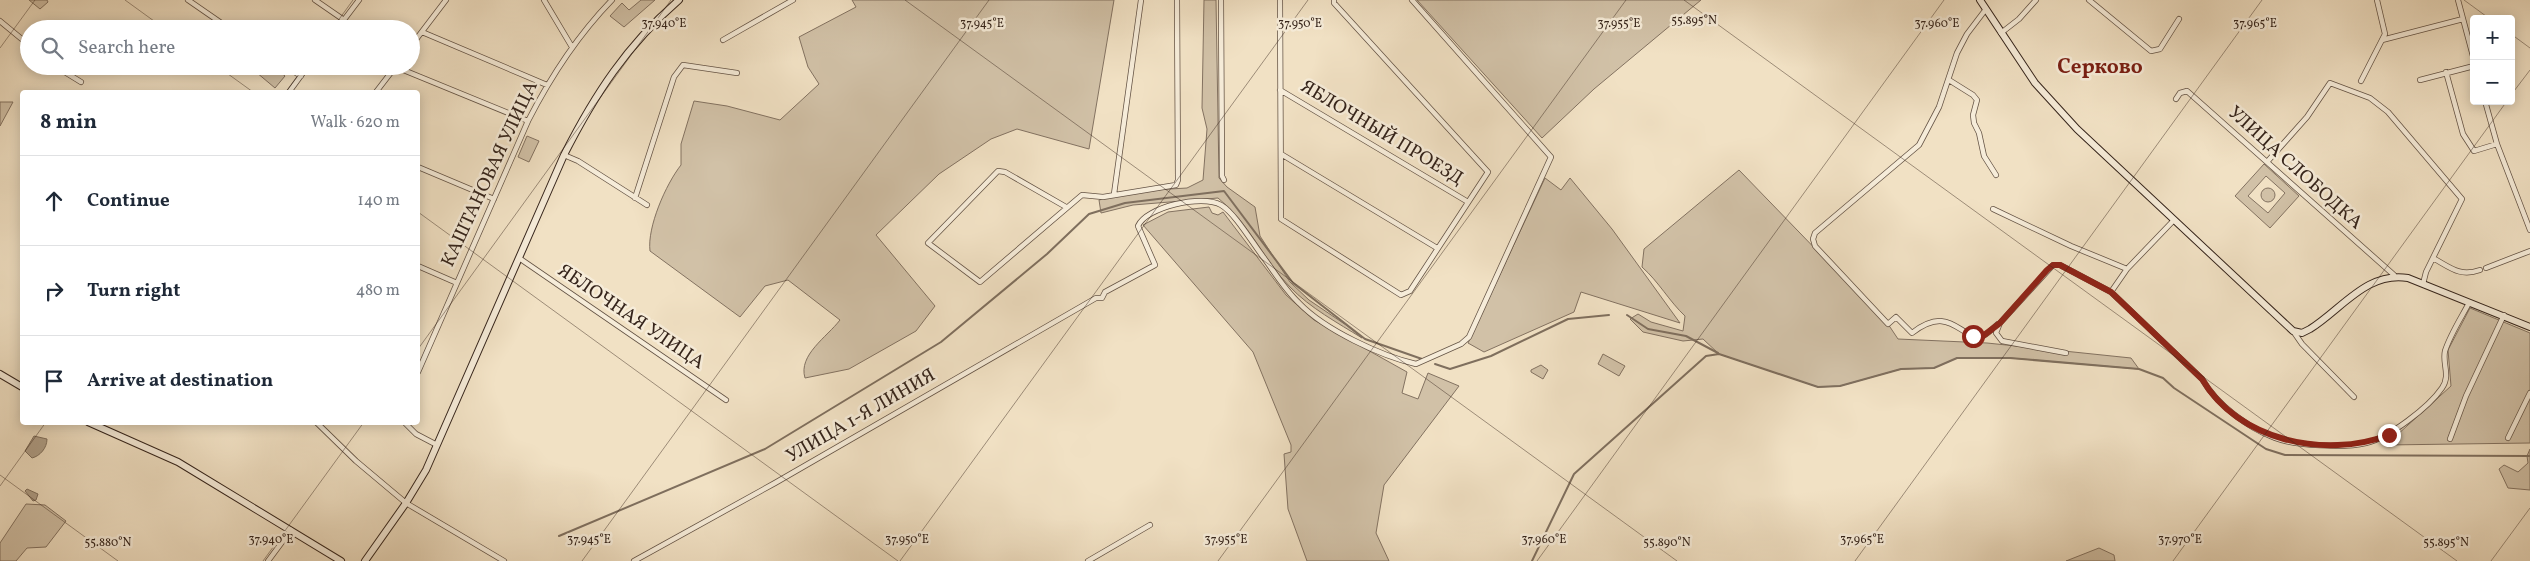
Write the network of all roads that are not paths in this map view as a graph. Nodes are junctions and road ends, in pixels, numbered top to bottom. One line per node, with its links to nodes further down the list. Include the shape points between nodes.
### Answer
1 (188, 0): 23 (street)
2 (316, 0): 24 (street)
3 (359, 0): 24 (street)
4 (446, 0): 26 (street)
5 (544, 0): 33 (street)
6 (612, 0): 33 (street, КАШТАНОВАЯ УЛИЦА)
7 (679, 0): 54 (street, via 614,69 588,108)
8 (793, 0): 30 (street)
9 (1141, 0): 59 (street)
10 (1178, 0): 59 (street, via 1176,185)
11 (1221, 0): 58 (street)
12 (1280, 0): 48 (street)
13 (1334, 0): 62 (street, via 1334,4 1488,172)
14 (1412, 0): 105 (street, УЛИЦА 1-Я ЛИНИЯ, via 1551,157 1494,286 1464,341 1423,363 1383,355 1348,337 1299,304 1226,208 1201,201 1156,210 1142,218 1138,226 1155,265 1105,292 1102,298)
15 (1980, 0): 20 (street)
16 (2036, 0): 27 (street)
17 (2090, 0): 21 (street, via 2151,51 2160,49)
18 (2376, 0): 31 (street, via 2385,34)
19 (2458, 0): 22 (street)
20 (1986, 9): 27 (street); 41 (street, via 1957,53)
21 (2179, 18)
22 (2463, 19): 31 (street); 32 (street)
23 (217, 20)
24 (344, 20)
25 (0, 21): 29 (street)
26 (422, 32): 28 (street); 45 (street)
27 (2001, 33): 66 (street, via 2035,83 2053,103)
28 (420, 35)
29 (20, 38)
30 (723, 40)
31 (2382, 40): 43 (street)
32 (2470, 45)
33 (572, 47): 45 (street, КАШТАНОВАЯ УЛИЦА)
34 (2470, 67): 35 (street)
35 (2446, 72): 42 (street); 52 (street, via 2463,134 2474,150)
36 (737, 73): 60 (street, via 683,66 674,77)
37 (70, 75): 44 (street)
38 (389, 75): 47 (street)
39 (418, 75): 51 (street)
40 (301, 76): 46 (street)
41 (1949, 80): 57 (street, via 1977,100 1974,123 1980,133 1984,156); 82 (street, via 1926,136 1919,145 1815,233 1813,239 1815,246 1888,324 1896,318 1912,333 1926,322 1951,322 1973,336 1983,336)
42 (2420, 80)
43 (2361, 81)
44 (81, 82)
45 (546, 85): 51 (street, КАШТАНОВАЯ УЛИЦА)
46 (290, 90)
47 (378, 90)
48 (1280, 90): 53 (street); 62 (street, ЯБЛОЧНЫЙ ПРОЕЗД)
49 (2176, 99): 55 (street, УЛИЦА СЛОБОДКА, via 2187,91)
50 (2486, 105): 52 (street)
51 (528, 121): 61 (street, КАШТАНОВАЯ УЛИЦА)
52 (2497, 144): 67 (street)
53 (1281, 154): 68 (street); 68 (street, via 1281,219 1401,295 1410,291)
54 (564, 155): 60 (street); 70 (street)
55 (2267, 162): 71 (street, via 2307,117 2330,83 2370,98 2388,112 2462,199); 76 (street, УЛИЦА СЛОБОДКА)
56 (420, 168): 61 (street)
57 (1996, 175)
58 (1224, 180)
59 (1114, 194): 64 (street, via 1082,194)
60 (635, 198): 63 (street)
61 (494, 199): 77 (street, КАШТАНОВАЯ УЛИЦА)
62 (1468, 202): 68 (street)
63 (647, 206)
64 (1066, 207): 64 (street, via 998,171 928,243 980,282)
65 (1993, 209): 74 (street)
66 (2174, 220): 74 (street); 84 (street)
67 (2530, 230)
68 (1437, 248)
69 (2530, 250): 73 (street)
70 (520, 258): 91 (street, ЯБЛОЧНАЯ УЛИЦА); 97 (street)
71 (2433, 258): 75 (street, via 2461,274); 78 (street)
72 (420, 267): 77 (street)
73 (2486, 268)
74 (2127, 269): 79 (street)
75 (2480, 270)
76 (2394, 275): 78 (street); 84 (street, via 2376,280 2310,329 2302,333)
77 (457, 283): 86 (street, КАШТАНОВАЯ УЛИЦА)
78 (2423, 284): 80 (street)
79 (2111, 292): 80 (street, via 2202,379 2227,409 2275,438 2327,445 2366,444 2389,435 2442,389 2447,378 2445,352); 82 (street, via 2060,265 2053,265)
80 (2469, 303): 81 (street)
81 (2504, 315): 83 (street); 96 (street)
82 (2000, 323): 85 (street, via 1996,333 2002,342)
83 (2530, 327)
84 (2293, 331): 90 (street)
85 (2066, 353)
86 (420, 367)
87 (0, 374): 88 (street)
88 (20, 386)
89 (2530, 393): 95 (street)
90 (2354, 397)
91 (726, 400)
92 (95, 425): 100 (street, via 178,462)
93 (319, 425): 98 (street, via 356,462)
94 (407, 425): 97 (street)
95 (2508, 438)
96 (2450, 439)
97 (437, 445): 98 (street)
98 (406, 504): 103 (street); 104 (street)
99 (1150, 526): 106 (street)
100 (291, 530): 101 (street); 102 (street)
101 (268, 561)
102 (341, 561)
103 (365, 561)
104 (504, 561)
105 (634, 561)
106 (1088, 561)

